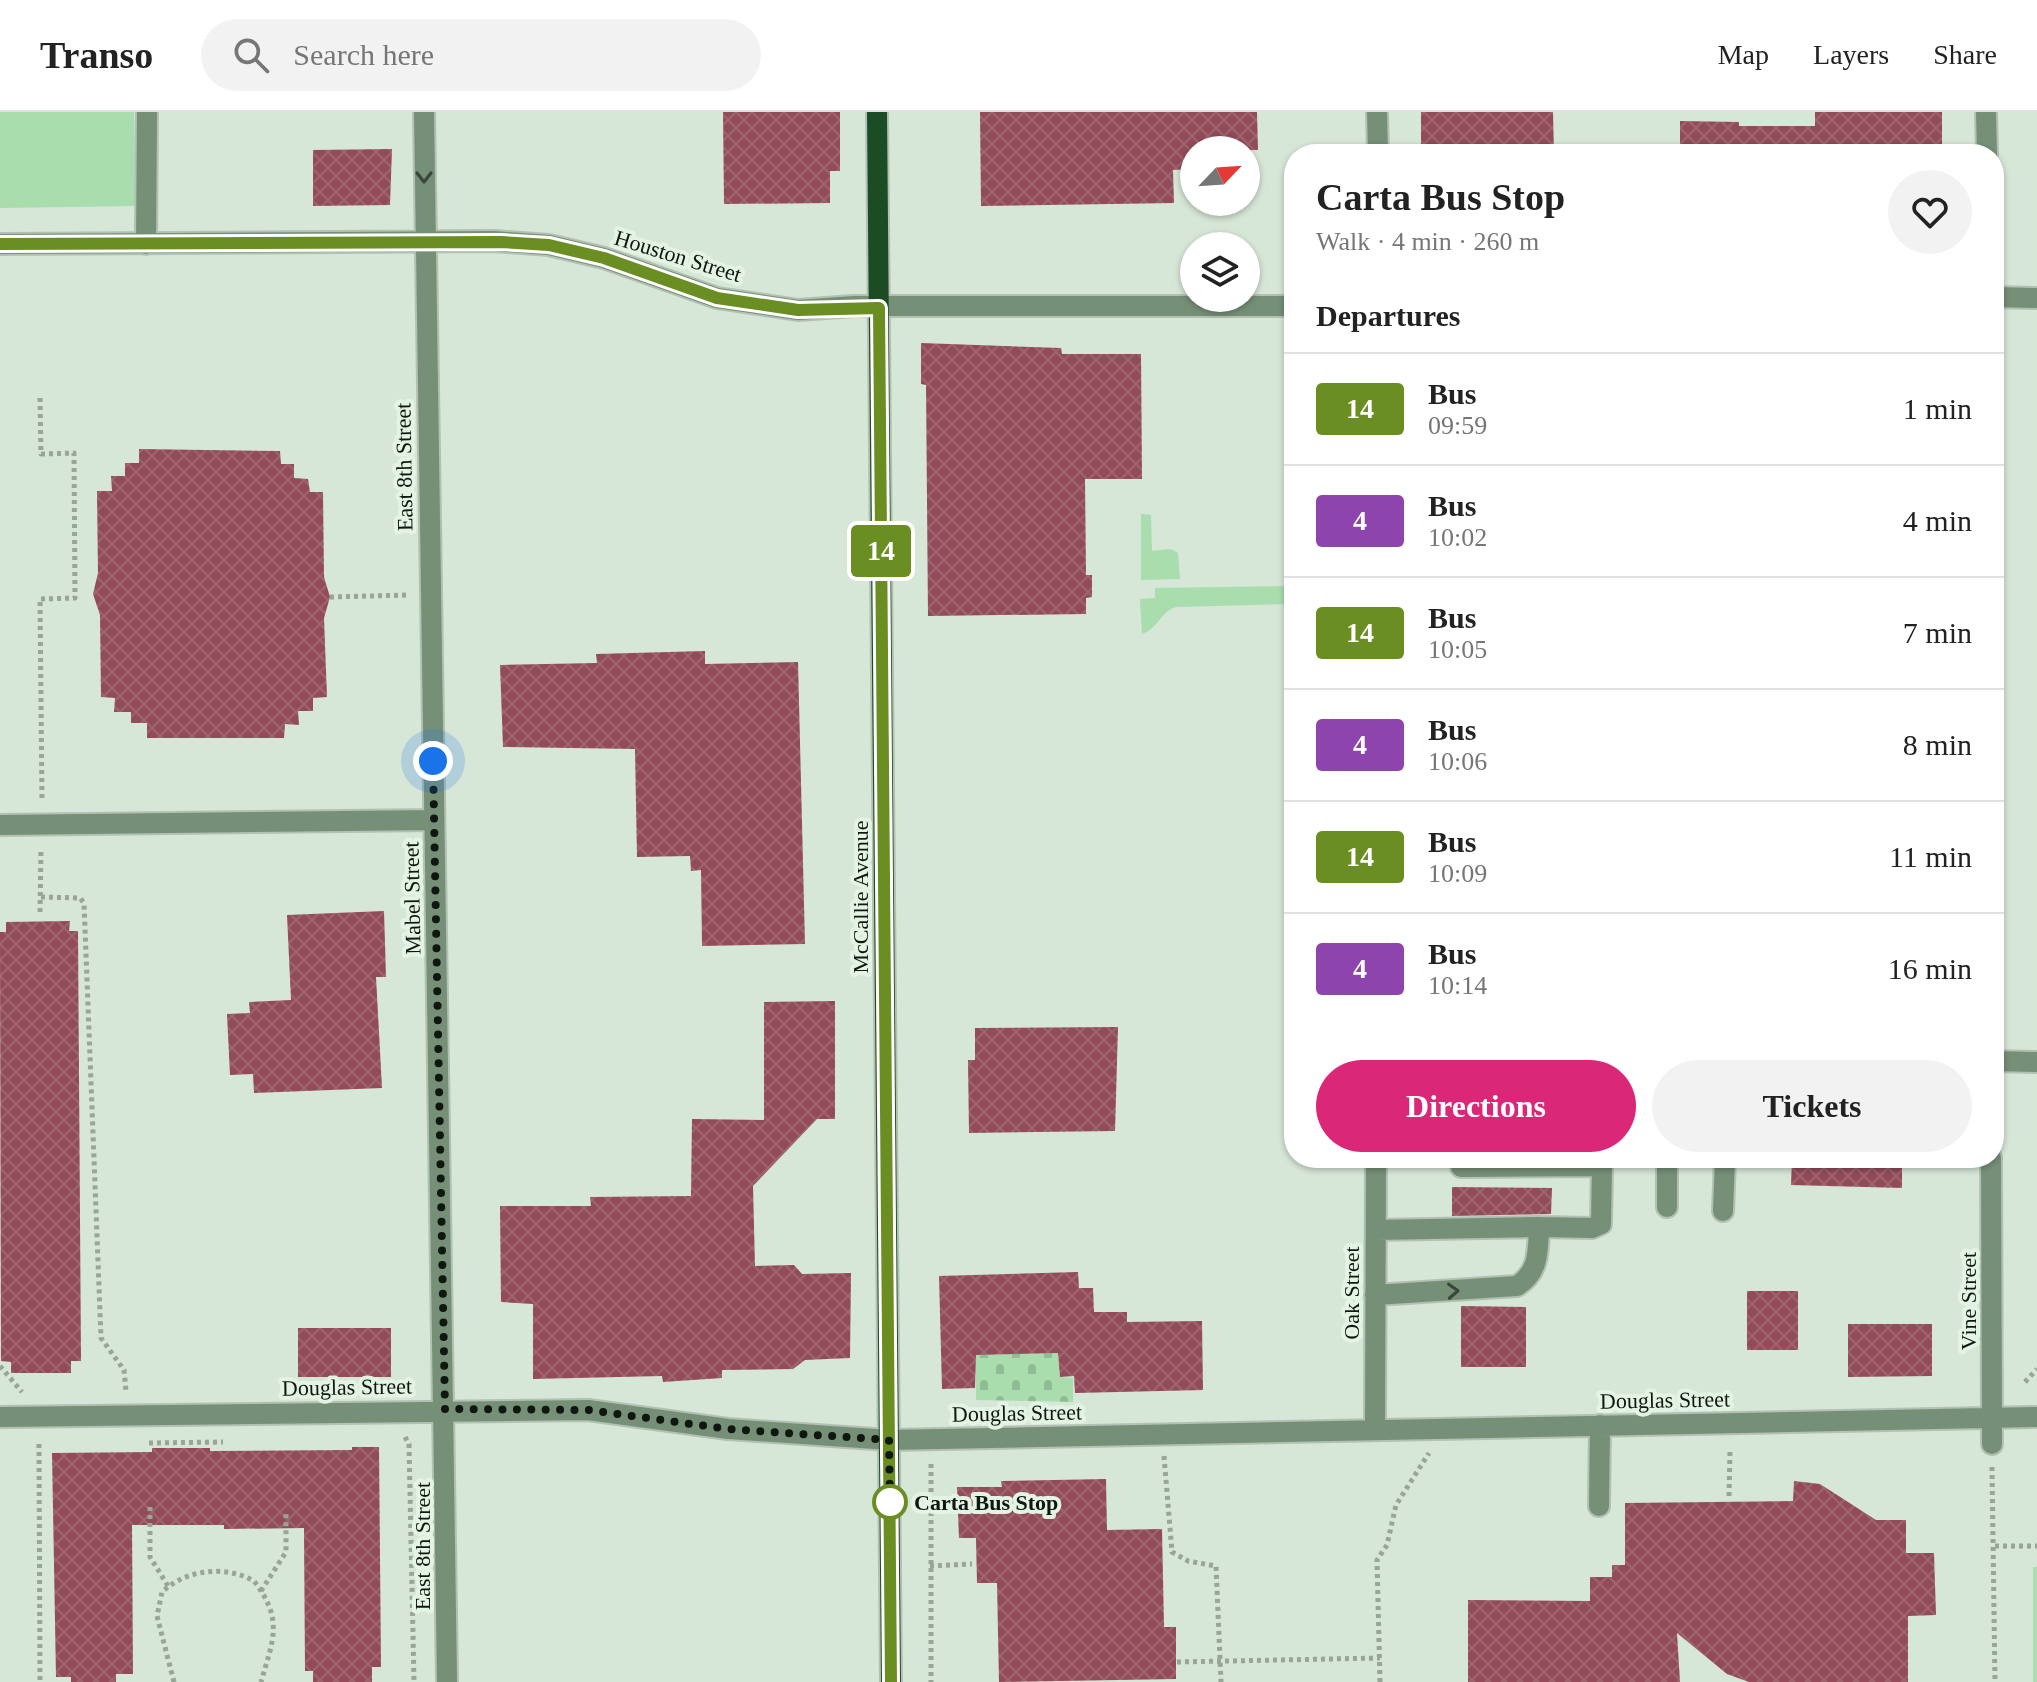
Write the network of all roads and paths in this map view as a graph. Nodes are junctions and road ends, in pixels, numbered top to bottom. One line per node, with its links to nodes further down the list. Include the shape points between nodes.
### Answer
1 (147, 112): 10 (street)
2 (424, 112): 8 (street, East 8th Street, one-way to 8)
3 (877, 112): 14 (main road, McCallie Avenue)
4 (1377, 112): 6 (street)
5 (1986, 112): 7 (street)
6 (1378, 144)
7 (1987, 144)
8 (423, 242): 10 (street, Houston Street); 14 (street, Houston Street, via 549,245 604,258 717,298 798,310); 16 (street, East 8th Street)
9 (0, 244): 10 (street, Houston Street)
10 (146, 244)
11 (2004, 297): 12 (street)
12 (2037, 298)
13 (1284, 306): 14 (street, Houston Street)
14 (879, 308): 49 (main road, McCallie Avenue)
15 (40, 398): 19 (path, via 41,454 74,453 75,598 40,599)
16 (430, 595): 17 (path); 18 (street, East 8th Street)
17 (330, 597)
18 (434, 820): 19 (street, Mabel Street); 41 (street, Mabel Street)
19 (43, 824): 20 (street, Mabel Street)
20 (0, 825)
21 (41, 860): 22 (path)
22 (41, 897): 23 (path); 39 (path, via 80,898 84,903 101,1338 124,1370)
23 (40, 912)
24 (2004, 1061): 25 (street)
25 (2037, 1062)
26 (1376, 1168): 34 (street, Oak Street)
27 (1602, 1168): 33 (street, via 1601,1224)
28 (1667, 1168): 31 (street)
29 (1725, 1168): 32 (street)
30 (1991, 1168): 44 (street, Vine Street)
31 (1667, 1207)
32 (1723, 1211)
33 (1539, 1227): 34 (street); 35 (street, one-way to 33, via 1517,1286 1531,1277)
34 (1376, 1230): 35 (street, Oak Street)
35 (1375, 1295): 46 (street, Oak Street)
36 (0, 1366): 40 (path)
37 (2037, 1369): 38 (path)
38 (2025, 1382)
39 (126, 1391)
40 (22, 1392)
41 (445, 1409): 42 (street, Douglas Street); 49 (street, Douglas Street, via 588,1410 728,1429); 76 (street, East 8th Street)
42 (0, 1417)
43 (2037, 1417): 44 (street, Douglas Street)
44 (1992, 1419): 45 (street, Douglas Street); 55 (street, Vine Street)
45 (1600, 1425): 46 (street, Douglas Street); 60 (street)
46 (1375, 1428): 47 (street, Douglas Street)
47 (1162, 1433): 49 (street, Douglas Street); 70 (path, via 1172,1552 1216,1566)
48 (392, 1437): 75 (path, via 405,1437 409,1444)
49 (889, 1440): 77 (main road, McCallie Avenue)
50 (238, 1442): 51 (path)
51 (147, 1443)
52 (26, 1444): 53 (path)
53 (39, 1444): 54 (path); 72 (path)
54 (54, 1444)
55 (1992, 1444): 63 (path)
56 (1730, 1451): 59 (path)
57 (1430, 1452): 69 (path, via 1396,1505 1387,1545 1377,1560)
58 (928, 1467): 66 (path)
59 (1729, 1496)
60 (1599, 1506)
61 (150, 1507): 67 (path, via 150,1557)
62 (286, 1512): 68 (path, via 286,1552)
63 (1995, 1546): 64 (path); 81 (path)
64 (2037, 1546)
65 (972, 1564): 66 (path)
66 (930, 1566): 78 (path)
67 (168, 1586): 68 (path, via 189,1575 229,1571 254,1581); 73 (path, via 157,1603 157,1616)
68 (261, 1591): 74 (path, via 275,1621)
69 (1380, 1658): 70 (path); 80 (path)
70 (1220, 1660): 71 (path); 79 (path)
71 (1177, 1662)
72 (40, 1682)
73 (174, 1682)
74 (261, 1682)
75 (414, 1682)
76 (447, 1682)
77 (891, 1682)
78 (931, 1682)
79 (1221, 1682)
80 (1380, 1682)
81 (1995, 1682)

